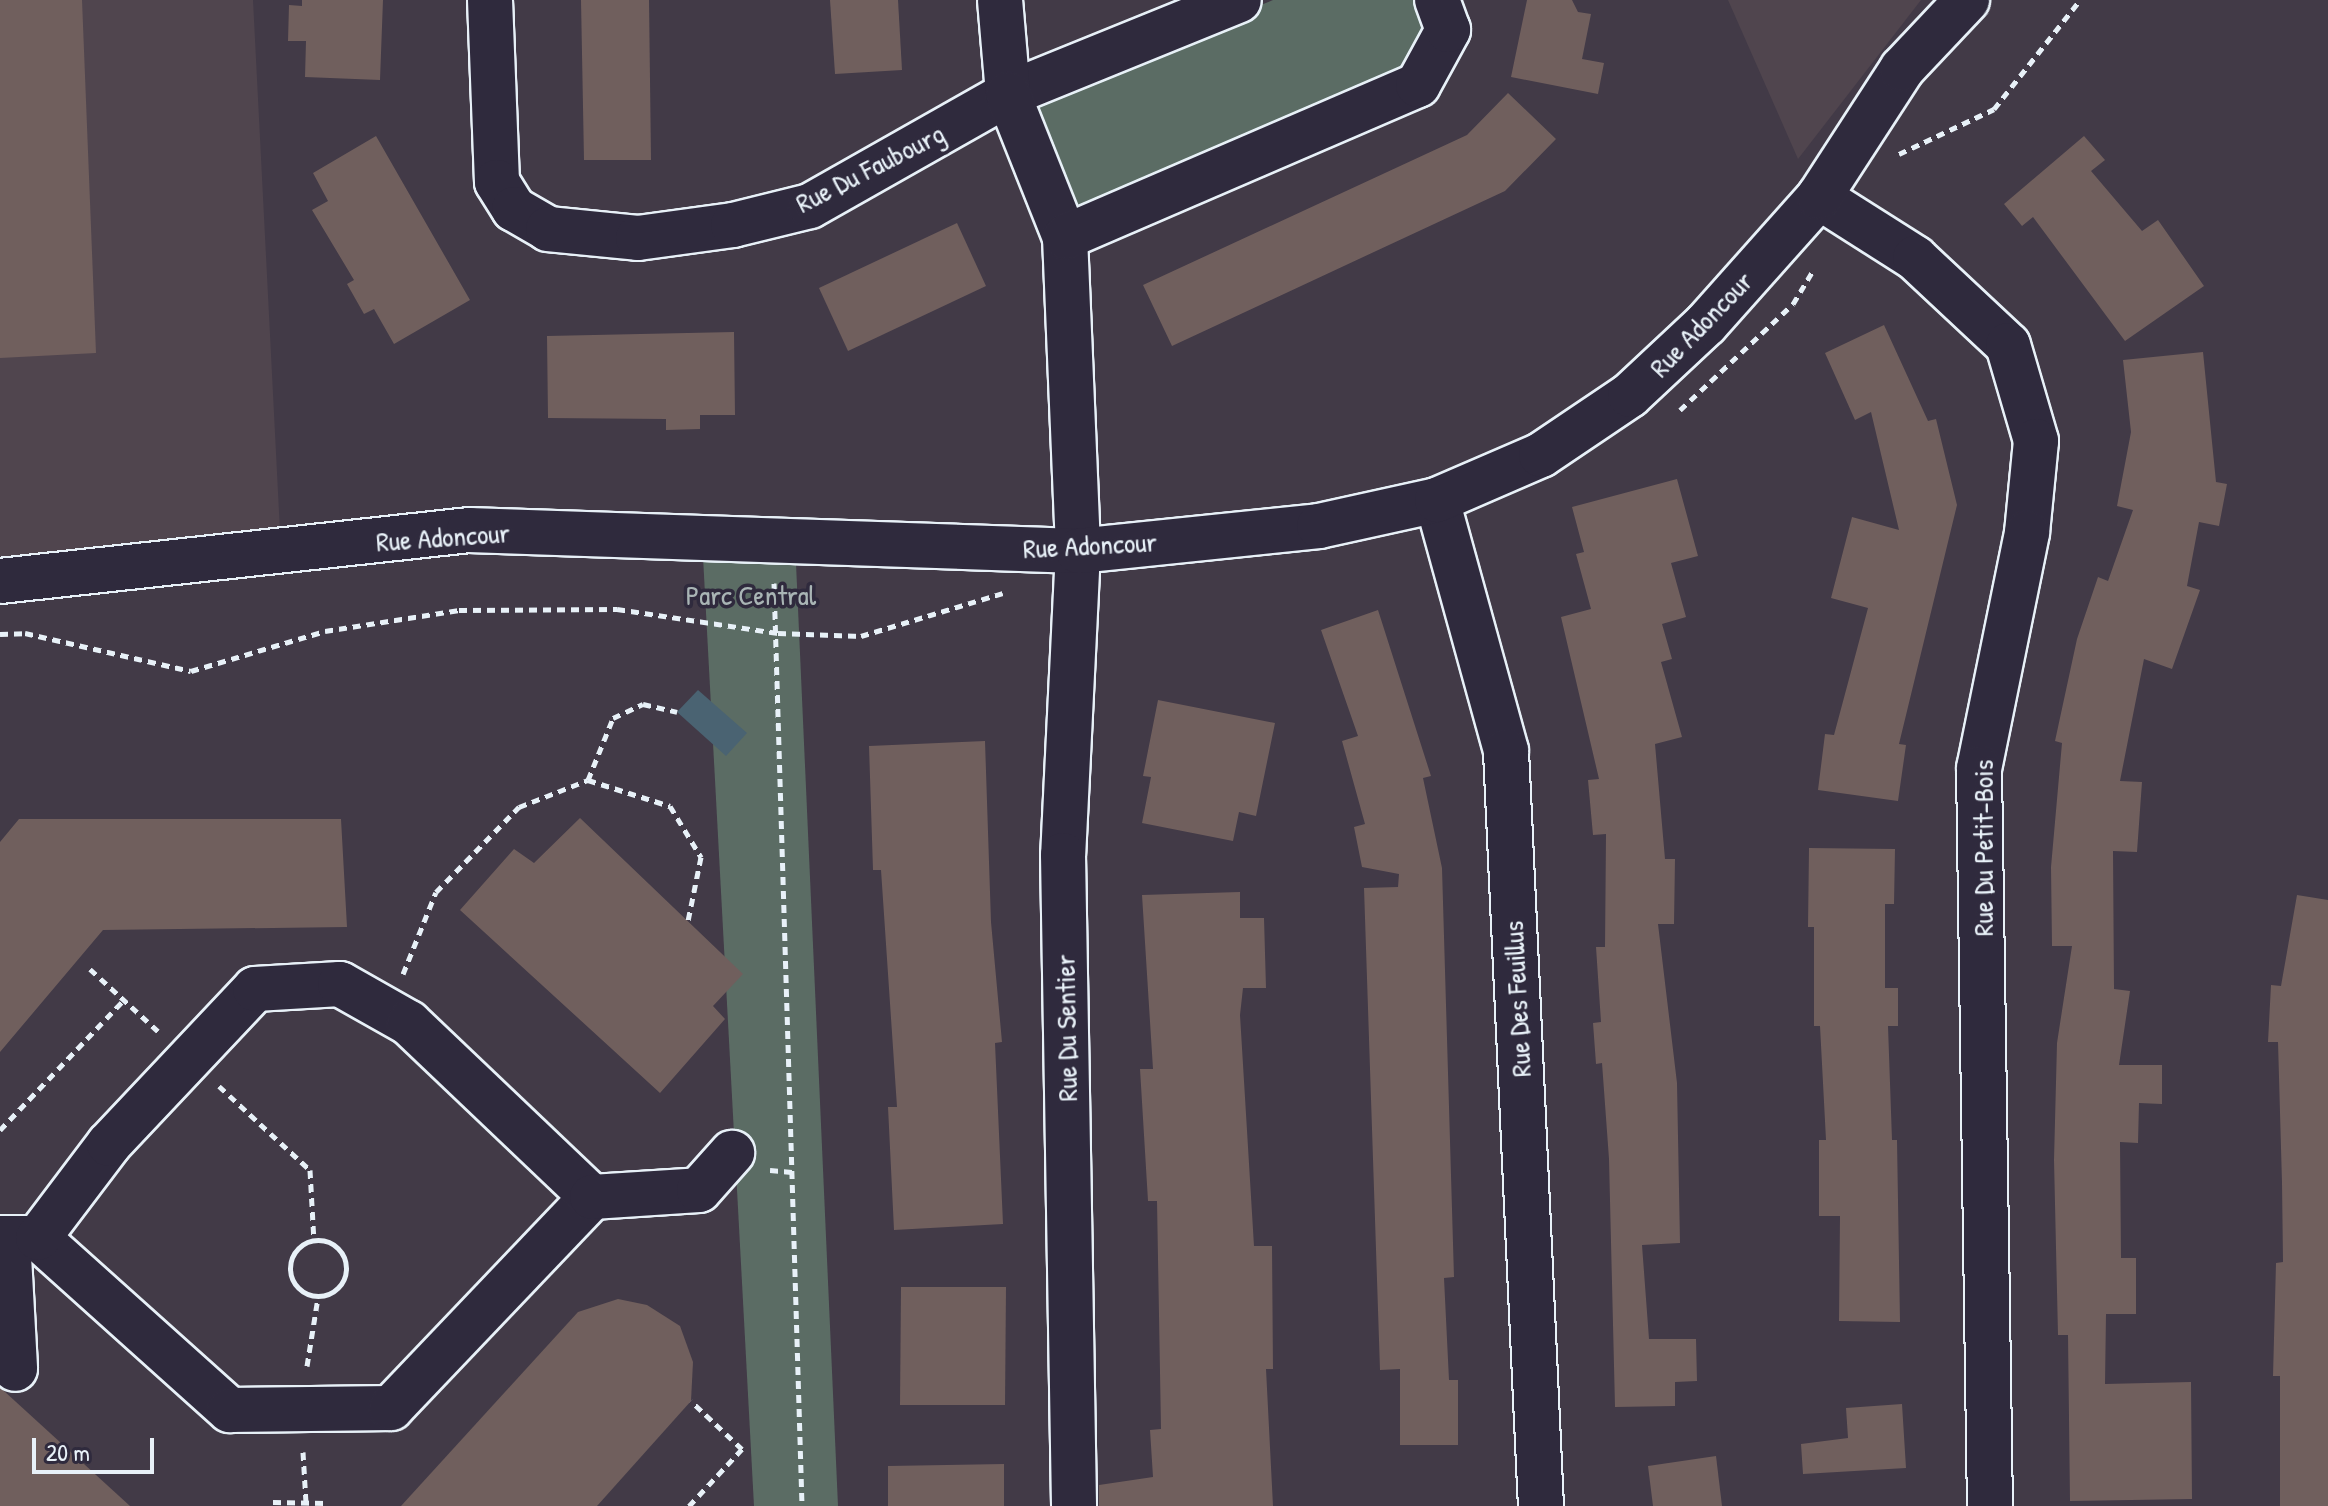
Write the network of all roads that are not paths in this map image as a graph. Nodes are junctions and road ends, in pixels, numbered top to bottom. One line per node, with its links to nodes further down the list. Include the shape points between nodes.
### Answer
1 (490, 0): 6 (street, Rue Du Faubourg, via 497,182 514,209 548,229 638,238 733,225 810,206)
2 (1000, 0): 6 (street)
3 (1239, 0): 6 (street, Rue Du Faubourg)
4 (1437, 0): 8 (street, via 1448,30 1418,85)
5 (1967, 0): 7 (street, Rue Adoncour, via 1902,69)
6 (1008, 94): 8 (street)
7 (1819, 197): 9 (street, Rue Adoncour, via 1706,324 1630,395 1541,455); 18 (street, Rue Du Petit-Bois, via 1915,258 2008,345 2036,441 2027,533 1979,768)
8 (1065, 237): 10 (street)
9 (1437, 500): 10 (street, Rue Adoncour, via 1319,526); 17 (street, Rue Des Feuillus, via 1506,751)
10 (1078, 551): 11 (street, Rue Adoncour, via 469,530); 16 (street, Rue Du Sentier, via 1063,855)
11 (0, 581)
12 (732, 1153): 13 (street, via 699,1190)
13 (592, 1197): 14 (street, via 391,1408 230,1410); 14 (street, via 409,1023 340,984 255,989)
14 (15, 1238): 15 (street)
15 (15, 1369)
16 (1074, 1506)
17 (1541, 1506)
18 (1990, 1506)

